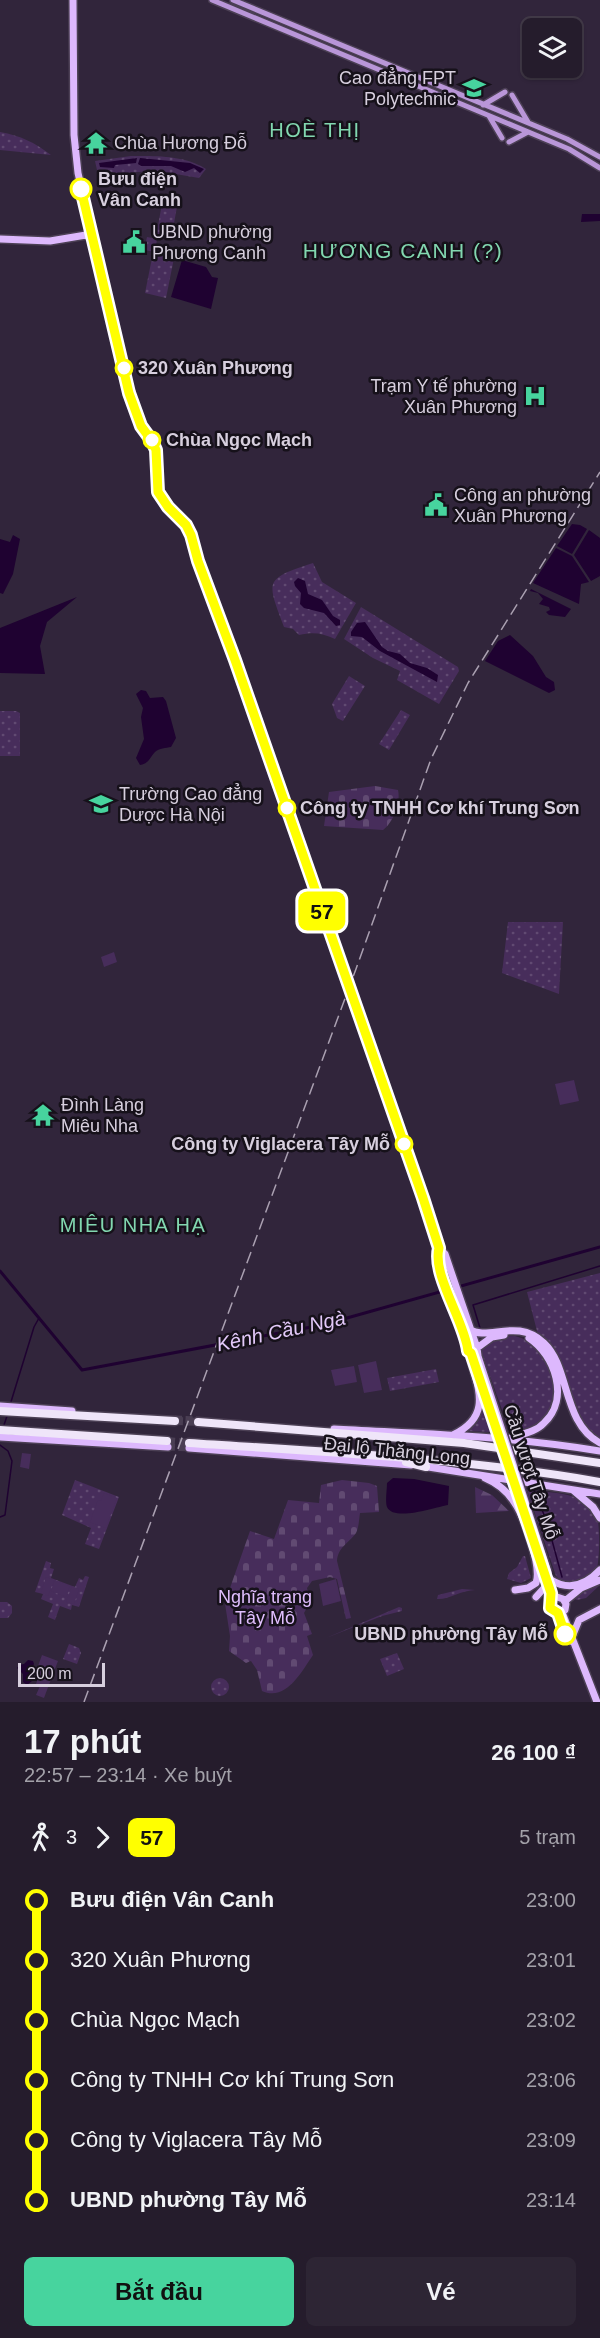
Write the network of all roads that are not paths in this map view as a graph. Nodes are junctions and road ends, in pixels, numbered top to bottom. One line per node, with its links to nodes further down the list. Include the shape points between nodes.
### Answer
1 (73, 0): 19 (main road, via 74,143)
2 (212, 0): 9 (main road)
3 (232, 0): 4 (main road)
4 (241, 2): 7 (main road)
5 (505, 92): 7 (main road)
6 (512, 95): 12 (main road)
7 (483, 105): 8 (main road)
8 (503, 113): 10 (main road); 11 (main road)
9 (489, 116): 11 (main road); 15 (main road)
10 (510, 116): 12 (main road); 13 (main road)
11 (503, 121): 13 (main road)
12 (528, 123): 17 (main road)
13 (511, 125): 14 (main road)
14 (528, 132): 16 (main road); 18 (main road, via 581,155)
15 (502, 138)
16 (509, 142)
17 (600, 157)
18 (600, 168)
19 (92, 234): 20 (main road, via 50,241); 21 (main road, via 129,393 141,426 156,450 158,492 191,535)
20 (0, 239)
21 (439, 1248): 22 (main road, via 445,1254); 24 (main road, via 441,1270)
22 (470, 1329): 23 (main road, via 476,1333); 24 (main road)
23 (489, 1332): 24 (main road, via 478,1338); 33 (main road, via 522,1331 545,1343 554,1356 577,1419 587,1434)
24 (473, 1351): 30 (main road, via 468,1358 480,1407 471,1424); 32 (main road, via 492,1337 513,1334 530,1339 549,1358 558,1387 555,1408 545,1423); 46 (main road, Cầu vượt Tây Mỗ, bridge)
25 (5, 1409): 26 (highway)
26 (175, 1420)
27 (197, 1421): 29 (main road, Đại lộ Thăng Long); 31 (highway)
28 (3, 1433): 34 (highway)
29 (424, 1434): 30 (main road, Đại lộ Thăng Long); 31 (highway)
30 (452, 1435): 32 (main road, Đại lộ Thăng Long)
31 (374, 1436): 38 (highway, via 464,1443)
32 (507, 1440): 36 (main road, Đại lộ Thăng Long)
33 (600, 1443)
34 (167, 1444)
35 (189, 1446): 37 (highway); 39 (main road, Đại lộ Thăng Long)
36 (600, 1451)
37 (374, 1455): 39 (highway); 41 (highway, via 462,1462)
38 (600, 1463)
39 (426, 1467): 40 (main road, Đại lộ Thăng Long)
40 (474, 1474): 42 (main road, Đại lộ Thăng Long); 48 (main road, via 501,1488 519,1511 538,1577 531,1587)
41 (600, 1482)
42 (571, 1488): 43 (main road, Đại lộ Thăng Long); 44 (main road)
43 (600, 1494)
44 (600, 1518)
45 (600, 1570): 46 (main road, via 571,1587 564,1587)
46 (548, 1576): 49 (main road); 50 (main road, Cầu vượt Tây Mỗ)
47 (600, 1580): 51 (main road)
48 (515, 1590)
49 (536, 1597)
50 (555, 1599): 51 (main road); 53 (main road, Cầu vượt Tây Mỗ, via 550,1608)
51 (565, 1601): 53 (main road)
52 (600, 1609): 54 (main road, via 579,1620)
53 (560, 1613): 54 (main road, via 566,1636)
54 (573, 1640): 55 (main road)
55 (597, 1702)

